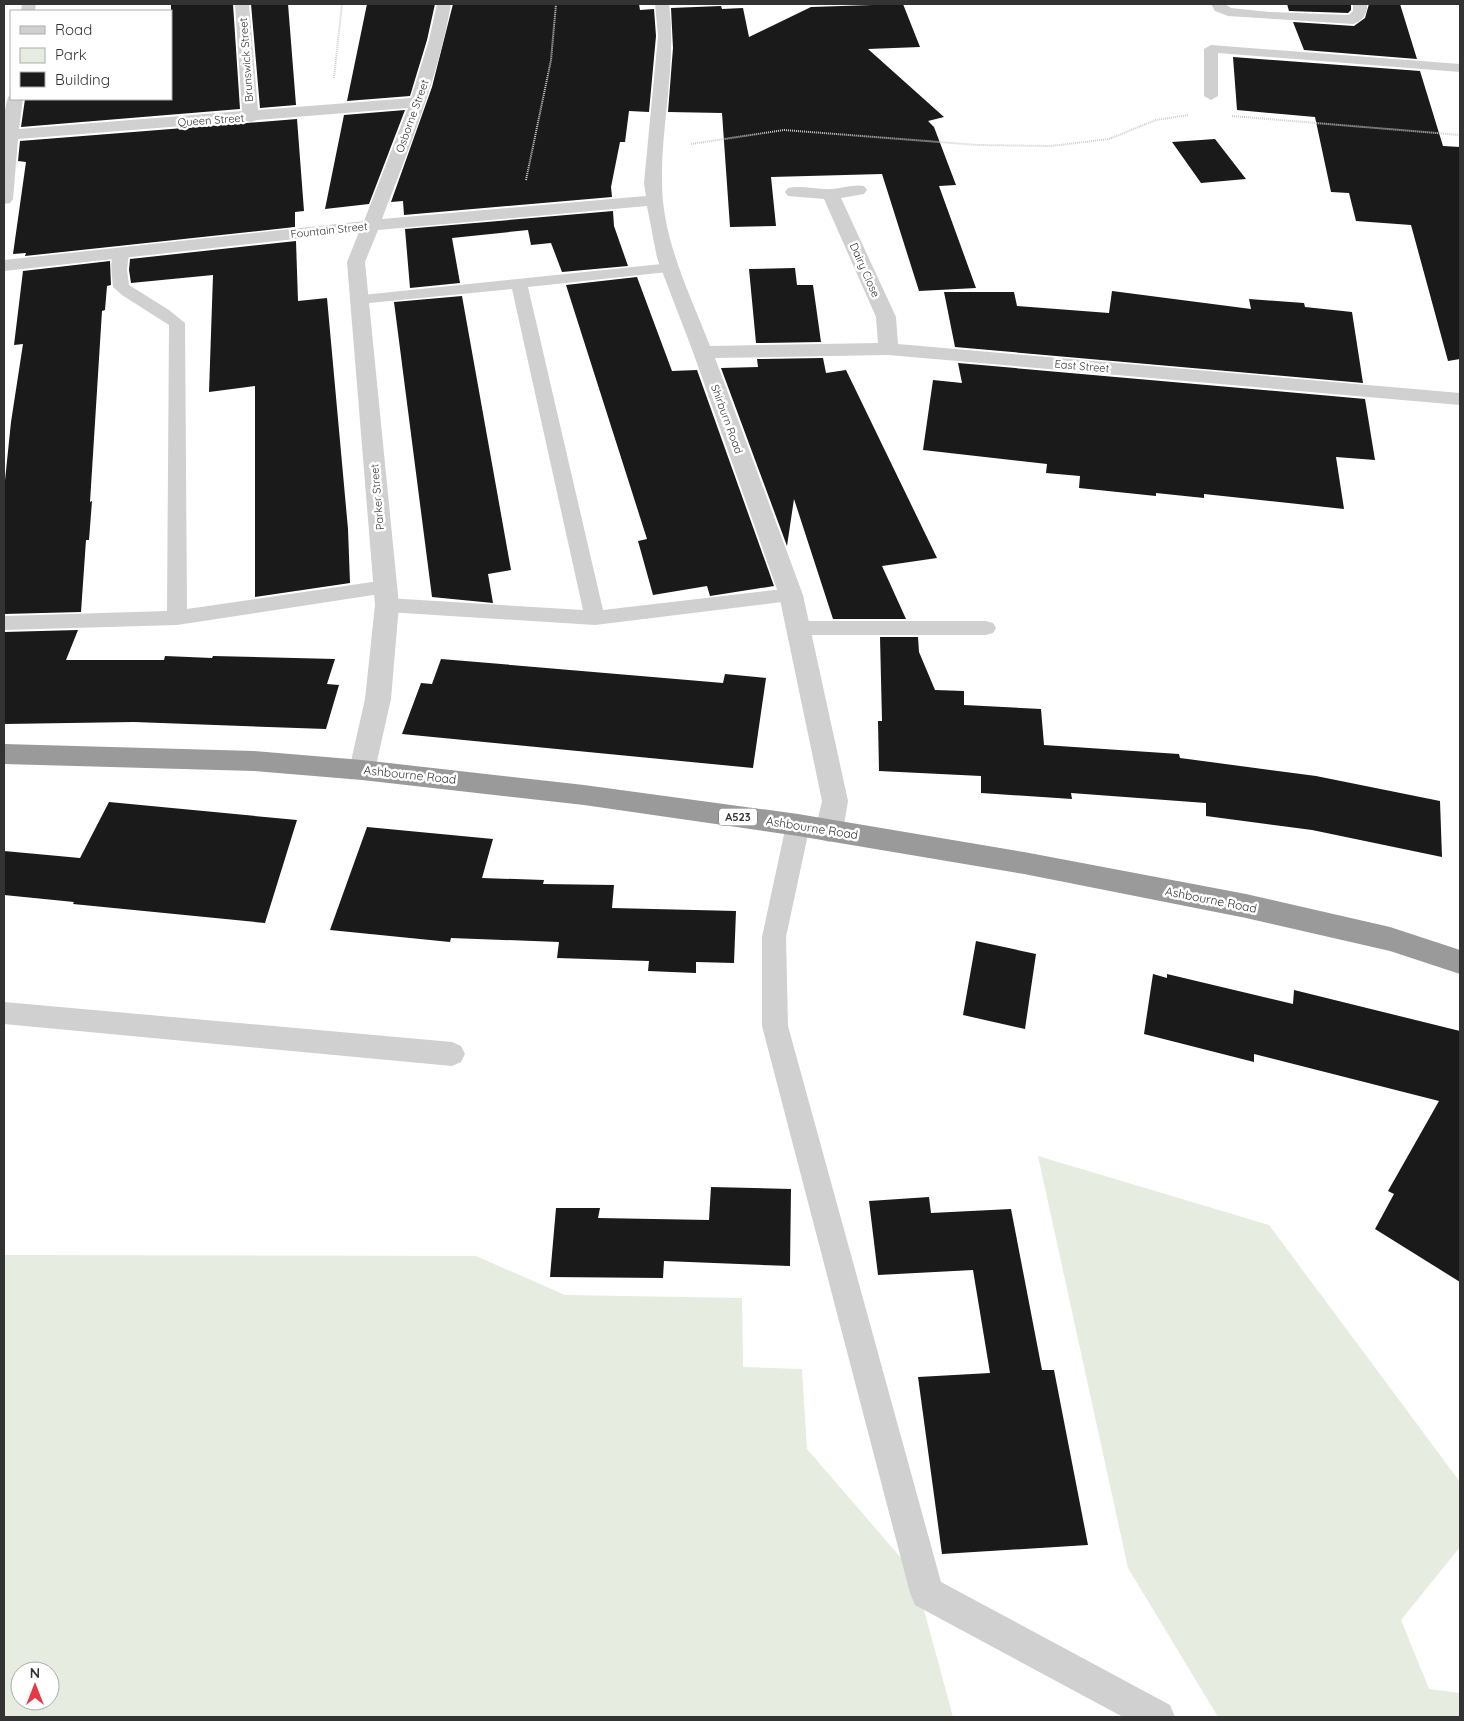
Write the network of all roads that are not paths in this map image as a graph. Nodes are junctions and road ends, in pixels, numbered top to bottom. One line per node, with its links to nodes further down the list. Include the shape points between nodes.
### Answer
1 (242, 4): 10 (street, Brunswick Street)
2 (444, 4): 9 (street, Osborne Street, via 438,37)
3 (662, 4): 16 (street, Shirburn Road, via 665,36 655,149)
4 (1218, 4): 5 (street, via 1228,12 1333,20 1353,20 1360,11)
5 (1360, 4)
6 (1460, 68): 7 (lane, via 1211,49)
7 (1212, 96)
8 (15, 100): 11 (street)
9 (418, 102): 10 (street, Queen Street); 17 (street, Osborne Street)
10 (251, 117): 11 (street, Queen Street)
11 (7, 135): 15 (street)
12 (858, 190): 14 (street)
13 (794, 192): 14 (street)
14 (831, 194): 23 (street, Dairy Close, via 886,317)
15 (4, 199)
16 (655, 200): 17 (street, Fountain Street); 20 (street, Shirburn Road)
17 (372, 225): 18 (street, Fountain Street); 22 (street, Parker Street, via 356,262)
18 (121, 253): 19 (street, Fountain Street); 28 (lane, via 121,287 177,323)
19 (4, 266)
20 (670, 268): 21 (lane); 24 (street, Shirburn Road)
21 (519, 283): 22 (lane); 29 (lane)
22 (359, 299): 27 (street, Parker Street)
23 (888, 349): 24 (street, East Street); 25 (street, East Street)
24 (703, 352): 26 (street, Shirburn Road)
25 (1460, 399)
26 (791, 595): 29 (lane); 31 (street, Shirburn Road)
27 (386, 596): 28 (lane); 29 (lane); 34 (street, Parker Street, via 378,699)
28 (177, 618): 30 (lane)
29 (595, 618)
30 (4, 623)
31 (800, 628): 32 (lane); 36 (street, Shirburn Road, via 835,801)
32 (986, 628)
33 (4, 754): 34 (highway, Ashbourne Road / A523, via 254,760)
34 (362, 770): 35 (highway, Ashbourne Road / A523, via 584,795)
35 (798, 826): 36 (highway, Ashbourne Road / A523); 40 (lane, via 774,937 775,1026 927,1593)
36 (829, 831): 37 (highway, Ashbourne Road / A523, via 1024,863 1246,906 1390,939)
37 (1460, 962)
38 (4, 1013): 39 (lane)
39 (452, 1054)
40 (1158, 1717)

